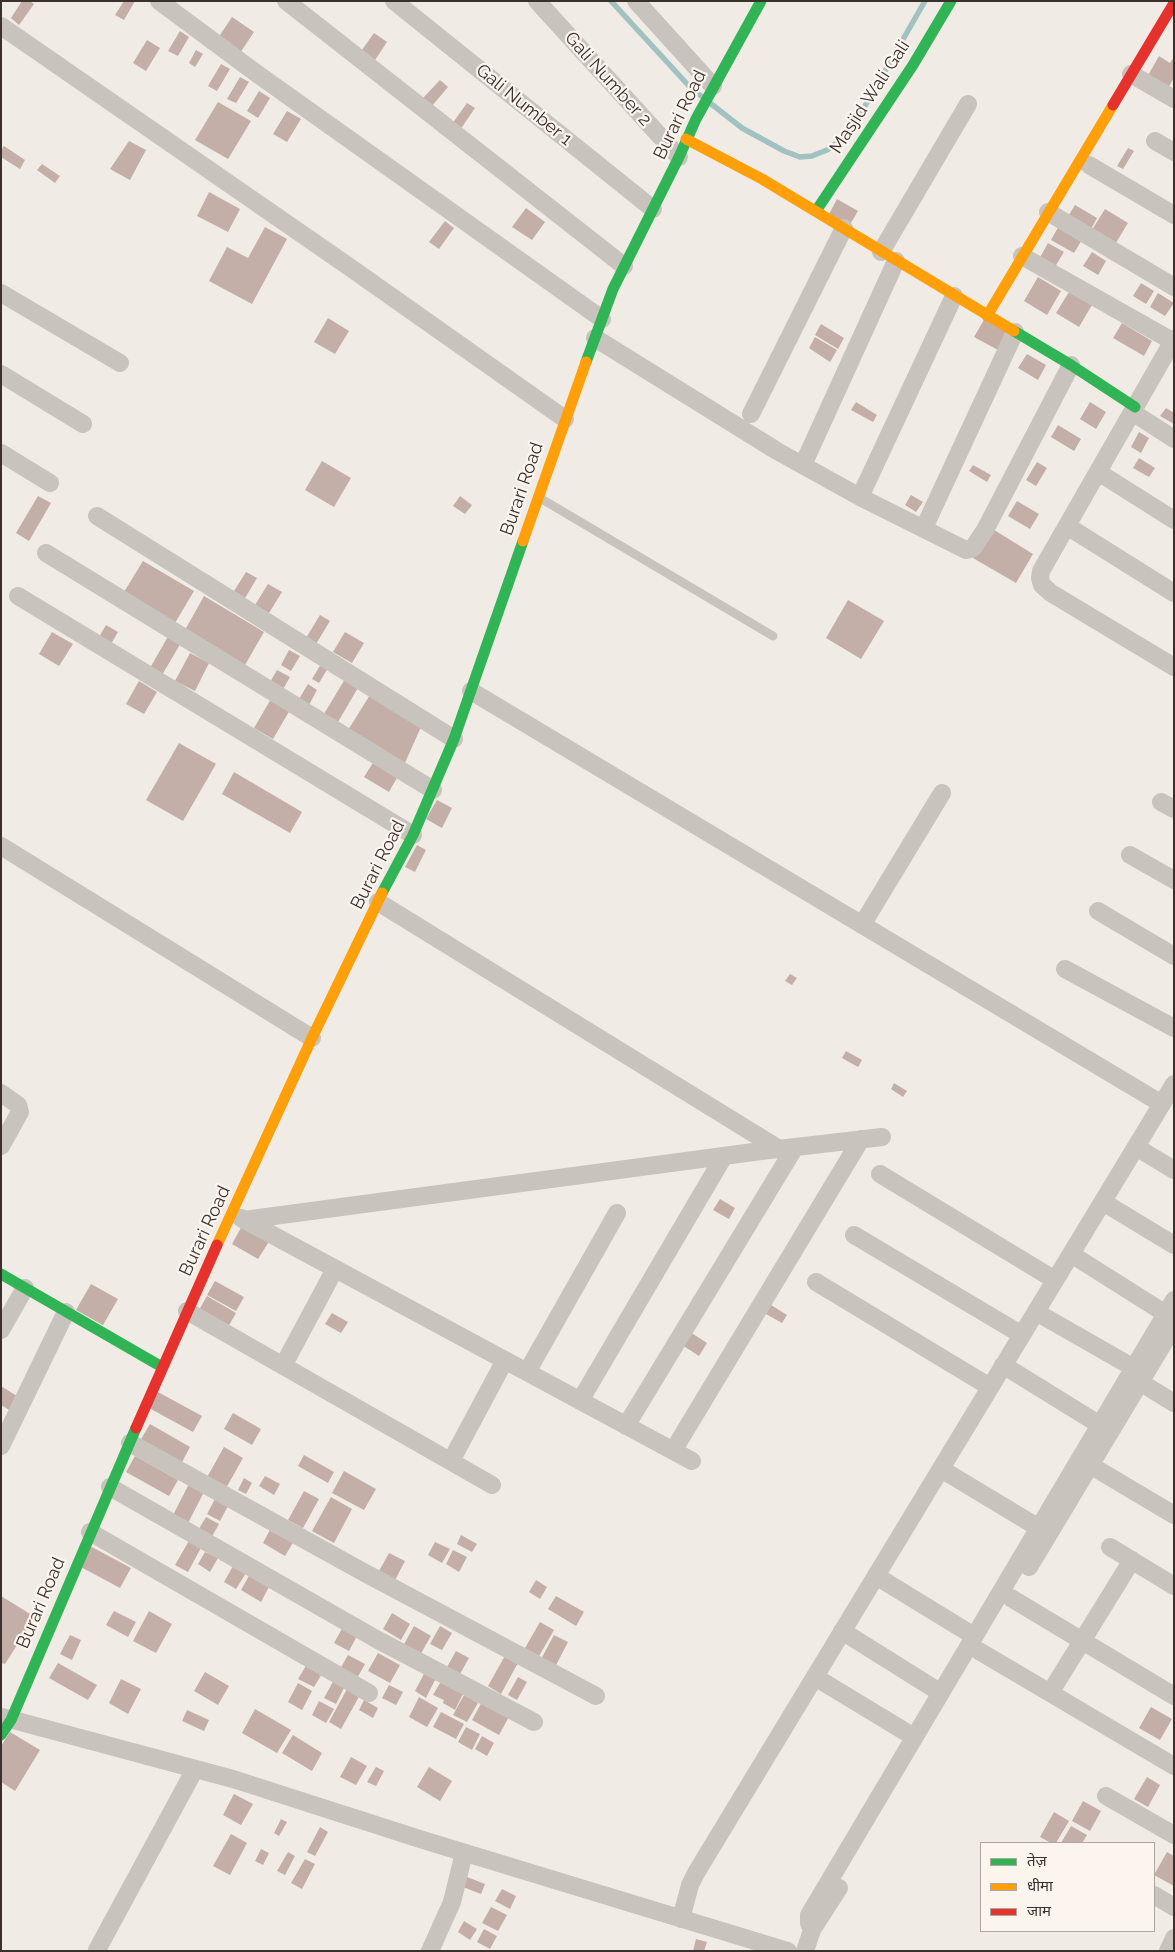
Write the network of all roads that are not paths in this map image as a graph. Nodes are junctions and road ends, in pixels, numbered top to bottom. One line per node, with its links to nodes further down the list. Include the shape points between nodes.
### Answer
1 (159, 1): 33 (street)
2 (286, 1): 28 (street)
3 (394, 1): 20 (street, Gali Number 1)
4 (537, 1): 18 (street, Gali Number 2)
5 (636, 1): 12 (street)
6 (761, 1): 12 (main road, Burari Road)
7 (951, 1): 21 (main road, Masjid Wali Gali, via 913,66)
8 (1174, 3): 9 (main road)
9 (1168, 24): 11 (main road)
10 (1, 26): 43 (street)
11 (1131, 74): 13 (street); 22 (main road)
12 (711, 92): 15 (main road, Burari Road)
13 (1174, 99)
14 (968, 104): 25 (street)
15 (686, 139): 18 (main road, Burari Road); 21 (main road)
16 (1155, 141): 17 (street)
17 (1174, 152)
18 (679, 157): 20 (main road, Burari Road)
19 (1089, 165): 23 (street)
20 (653, 209): 28 (main road, Burari Road)
21 (816, 211): 24 (main road)
22 (1048, 212): 26 (main road); 29 (street)
23 (1174, 215)
24 (844, 228): 25 (main road); 42 (street)
25 (881, 252): 27 (main road)
26 (1022, 256): 32 (main road); 36 (street)
27 (896, 261): 31 (main road); 47 (street)
28 (624, 266): 33 (main road, Burari Road)
29 (1174, 287)
30 (1, 293): 38 (street)
31 (954, 296): 32 (main road); 51 (street)
32 (987, 316): 34 (main road)
33 (602, 319): 35 (main road, Burari Road)
34 (1015, 332): 39 (main road); 55 (street)
35 (595, 338): 43 (main road, Burari Road); 47 (street)
36 (1173, 340): 37 (street)
37 (1168, 360): 41 (street)
38 (120, 364)
39 (1071, 365): 41 (main road); 55 (street, via 973,548 958,547)
40 (1, 374): 44 (street)
41 (1134, 410): 45 (street); 48 (street)
42 (752, 414)
43 (565, 418): 50 (main road, Burari Road)
44 (83, 424)
45 (1174, 439)
46 (1, 454): 49 (street)
47 (803, 465): 51 (street)
48 (1098, 472): 53 (street); 54 (street)
49 (50, 483)
50 (538, 496): 59 (lane); 61 (main road, Burari Road)
51 (860, 497): 55 (street)
52 (97, 516): 62 (street)
53 (1174, 520)
54 (1067, 526): 57 (street); 60 (street, via 1041,571 1042,585)
55 (924, 528)
56 (46, 553): 63 (street)
57 (1174, 593)
58 (18, 596): 65 (street)
59 (773, 636)
60 (1174, 667)
61 (471, 691): 62 (main road, Burari Road); 71 (street)
62 (454, 739): 63 (main road, Burari Road)
63 (433, 790): 65 (main road, Burari Road)
64 (942, 793): 71 (street)
65 (413, 835): 69 (main road, Burari Road)
66 (1, 846): 75 (street)
67 (1130, 854): 68 (street)
68 (1174, 880)
69 (378, 902): 75 (main road, Burari Road); 83 (street)
70 (1098, 911): 72 (street)
71 (862, 925): 78 (street)
72 (1174, 956)
73 (1065, 969): 74 (street)
74 (1174, 1028)
75 (312, 1038): 89 (main road, Burari Road)
76 (1174, 1084): 78 (street)
77 (1, 1093): 81 (street, via 18,1105 20,1112)
78 (1162, 1104): 82 (street)
79 (882, 1136): 80 (street)
80 (861, 1139): 83 (street); 117 (street)
81 (1, 1146)
82 (1136, 1147): 85 (street); 87 (street)
83 (787, 1148): 84 (street); 114 (street)
84 (724, 1156): 89 (street); 111 (street)
85 (1174, 1170)
86 (880, 1174): 95 (street)
87 (1103, 1202): 91 (street); 92 (street)
88 (617, 1213): 108 (street)
89 (238, 1216): 93 (street); 98 (main road, Burari Road)
90 (854, 1235): 103 (street)
91 (1174, 1245)
92 (1071, 1254): 95 (street); 101 (street)
93 (335, 1269): 104 (street); 105 (street)
94 (1, 1274): 97 (main road)
95 (1055, 1280): 100 (street)
96 (816, 1282): 110 (street)
97 (25, 1288): 99 (main road); 102 (street)
98 (187, 1311): 105 (street); 107 (main road, Burari Road)
99 (66, 1312): 107 (main road); 116 (street)
100 (1036, 1312): 103 (street); 109 (street)
101 (1171, 1314): 109 (street)
102 (1, 1330)
103 (1022, 1335): 106 (street)
104 (505, 1360): 108 (street); 118 (street)
105 (283, 1366): 118 (street)
106 (1003, 1366): 110 (street); 113 (street)
107 (162, 1367): 115 (main road, Burari Road)
108 (527, 1372): 111 (street)
109 (1137, 1375): 112 (street); 113 (street); 120 (street)
110 (990, 1388): 121 (street)
111 (580, 1401): 114 (street)
112 (1174, 1403)
113 (1100, 1425): 125 (street)
114 (626, 1426): 117 (street)
115 (130, 1443): 123 (main road, Burari Road); 139 (street)
116 (1, 1446)
117 (673, 1451): 119 (street)
118 (451, 1461): 122 (street)
119 (692, 1461)
120 (1090, 1465): 124 (street); 131 (street)
121 (941, 1469): 125 (street); 129 (street)
122 (492, 1485)
123 (110, 1487): 126 (main road, Burari Road); 142 (street, via 378,1640)
124 (1174, 1515)
125 (1039, 1528): 134 (street)
126 (90, 1532): 136 (street); 141 (main road, Burari Road, via 23,1692)
127 (1110, 1547): 128 (street)
128 (1132, 1560): 130 (street); 133 (street)
129 (876, 1576): 132 (street); 134 (street)
130 (1174, 1586)
131 (1010, 1598): 133 (street); 134 (street)
132 (842, 1631): 135 (street); 137 (street)
133 (1082, 1640): 138 (street); 140 (street)
134 (976, 1644): 137 (street); 138 (street); 154 (street)
135 (815, 1677): 144 (street); 152 (street, via 696,1873)
136 (369, 1693)
137 (941, 1693): 144 (street)
138 (1050, 1693): 145 (street)
139 (596, 1696)
140 (1174, 1696)
141 (9, 1715): 143 (main road, Burari Road); 146 (street)
142 (534, 1722)
143 (1, 1735)
144 (914, 1737): 154 (street, via 809,1914)
145 (1174, 1766)
146 (195, 1769): 149 (street); 155 (street)
147 (1106, 1796): 148 (street)
148 (1174, 1835)
149 (464, 1853): 152 (street); 156 (street, via 452,1902)
150 (1155, 1896): 151 (street)
151 (1174, 1906)
152 (684, 1909): 157 (street)
153 (1174, 1938): 158 (street)
154 (809, 1941)
155 (97, 1950)
156 (430, 1951)
157 (788, 1951)
158 (1168, 1951)

